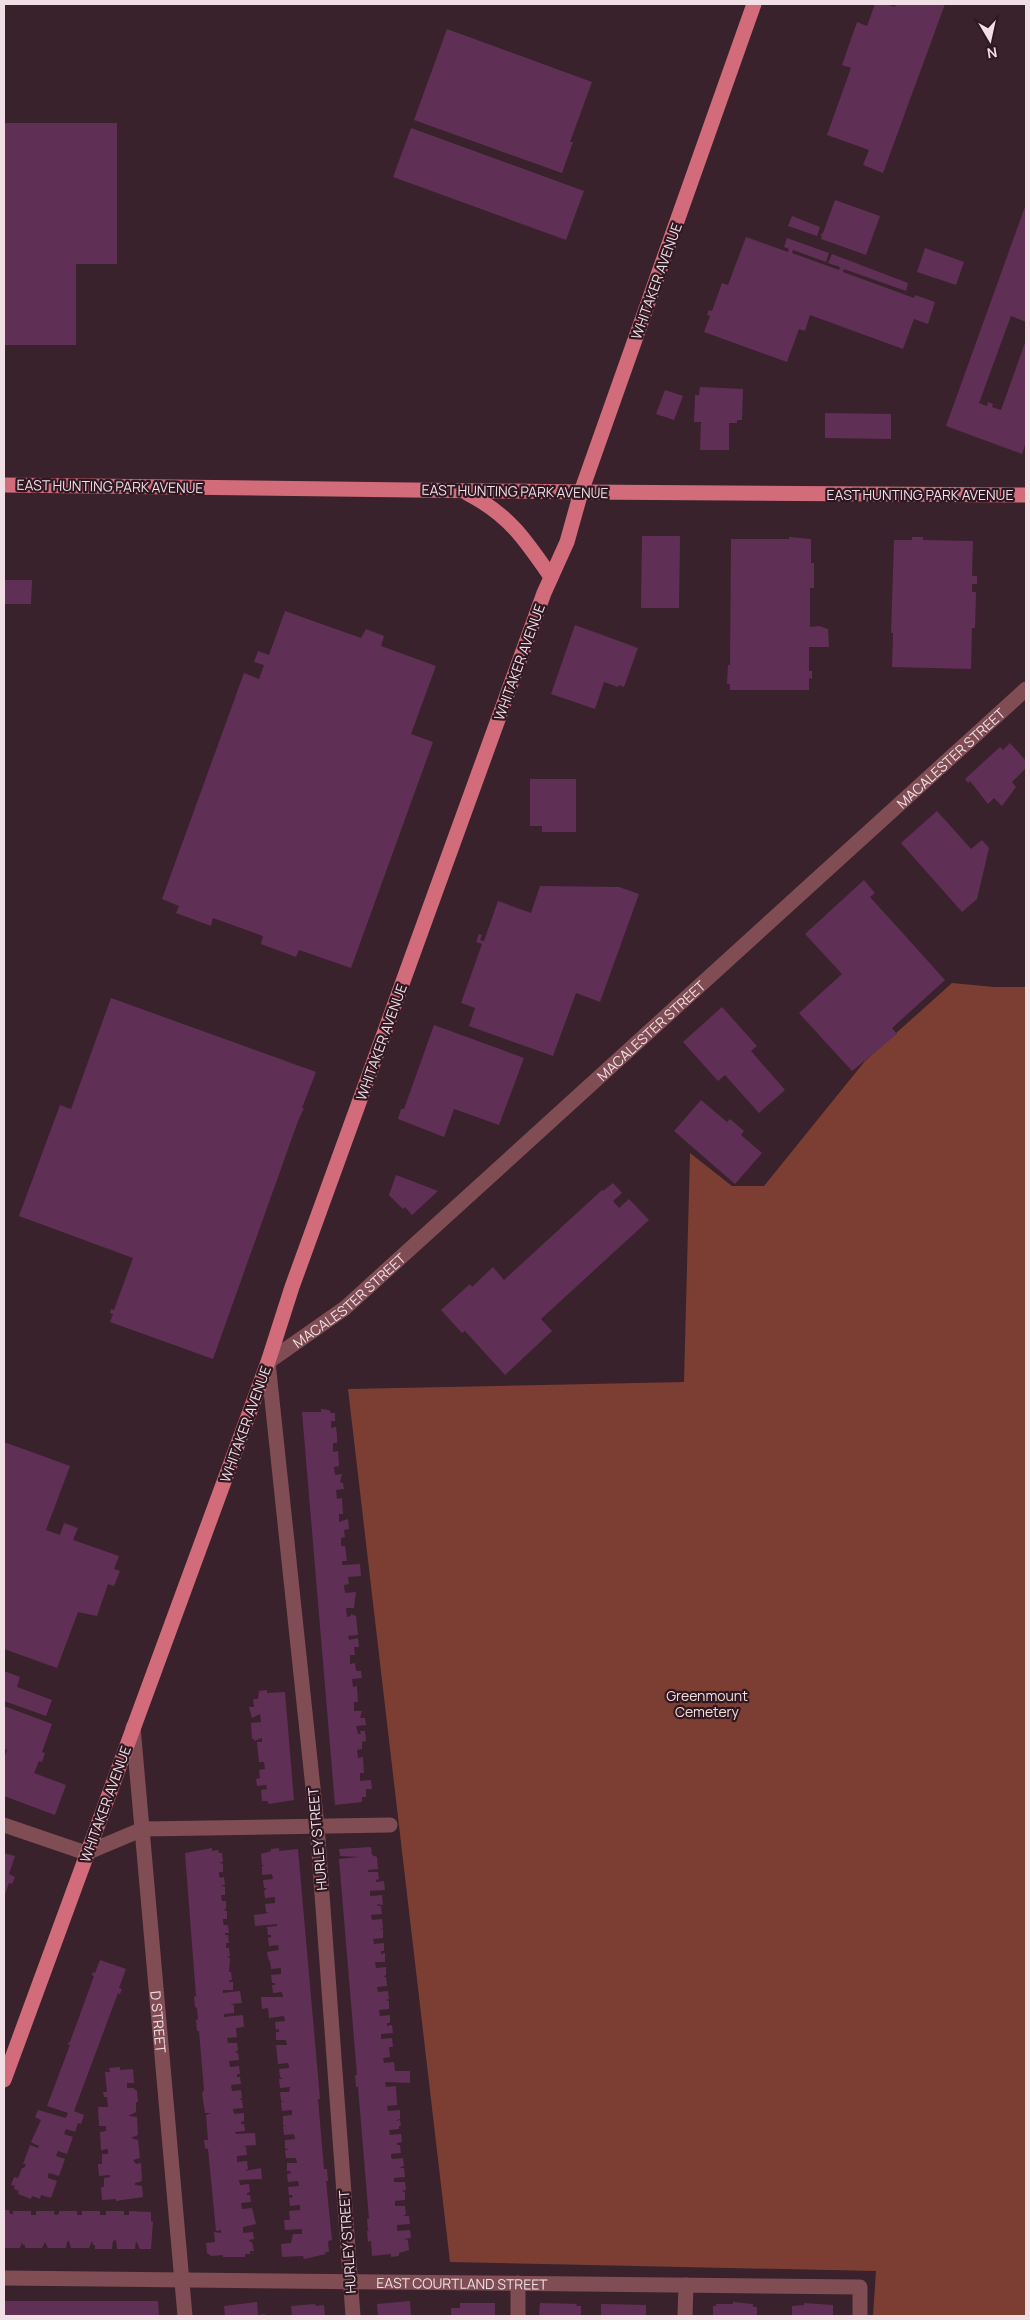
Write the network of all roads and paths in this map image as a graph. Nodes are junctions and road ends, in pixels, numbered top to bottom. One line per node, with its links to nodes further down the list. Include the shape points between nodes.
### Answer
1 (754, 4): 4 (main road, WHITAKER AVENUE)
2 (4, 485): 3 (main road, EAST HUNTING PARK AVENUE)
3 (463, 491): 4 (main road, EAST HUNTING PARK AVENUE); 6 (main road, via 488,504 510,523 525,538)
4 (581, 492): 5 (main road, EAST HUNTING PARK AVENUE); 6 (main road, WHITAKER AVENUE, via 567,542)
5 (1026, 495)
6 (551, 577): 8 (main road, WHITAKER AVENUE, via 295,1278)
7 (1026, 689): 8 (street, MACALESTER STREET, via 345,1308)
8 (268, 1362): 9 (main road, WHITAKER AVENUE); 12 (street, HURLEY STREET)
9 (134, 1727): 13 (street, D STREET); 14 (main road, WHITAKER AVENUE)
10 (4, 1825): 14 (street)
11 (390, 1825): 12 (street)
12 (317, 1826): 13 (street); 18 (street, HURLEY STREET)
13 (143, 1829): 14 (street); 17 (street, D STREET)
14 (86, 1853): 15 (main road, WHITAKER AVENUE)
15 (4, 2080)
16 (4, 2278): 17 (street, EAST COURTLAND STREET)
17 (181, 2280): 18 (street, EAST COURTLAND STREET); 21 (street, D STREET)
18 (350, 2282): 19 (street, EAST COURTLAND STREET); 22 (street, HURLEY STREET)
19 (518, 2284): 20 (street, EAST COURTLAND STREET); 23 (street)
20 (686, 2285): 24 (street); 25 (street, EAST COURTLAND STREET, via 860,2287)
21 (185, 2316)
22 (353, 2316)
23 (518, 2316)
24 (685, 2316)
25 (860, 2316)

